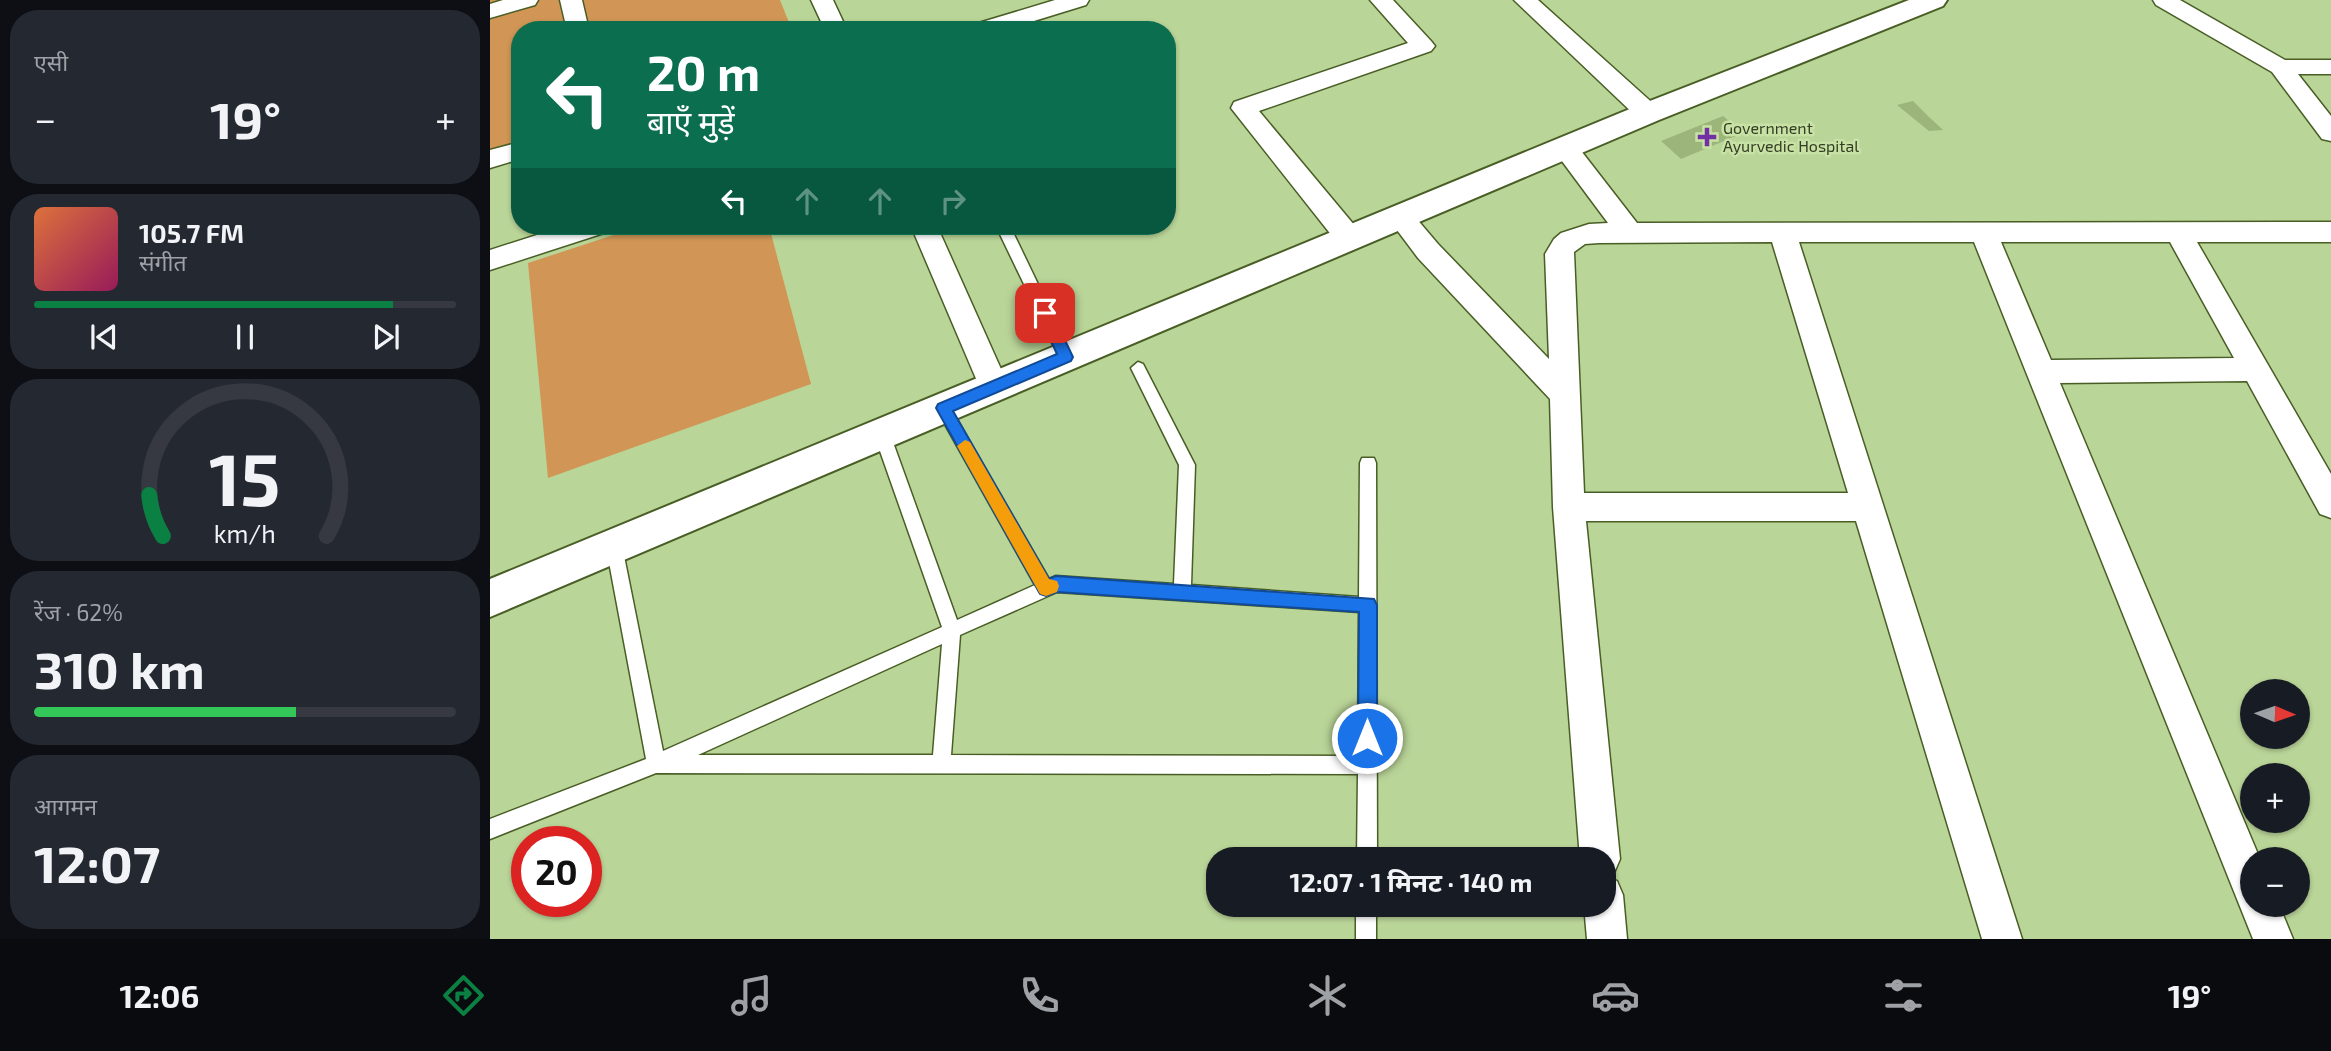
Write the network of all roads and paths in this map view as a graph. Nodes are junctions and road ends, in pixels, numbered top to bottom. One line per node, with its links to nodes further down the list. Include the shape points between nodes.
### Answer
1 (527, 0): 9 (street)
2 (571, 0): 10 (street)
3 (822, 0): 11 (street)
4 (1381, 0): 29 (street, via 1423,46 1243,107)
5 (1525, 0): 15 (street)
6 (1933, 0): 15 (street)
7 (2164, 0): 13 (street)
8 (1072, 1): 12 (street)
9 (490, 11)
10 (576, 21)
11 (832, 21)
12 (1009, 21)
13 (2280, 66): 14 (street); 16 (street)
14 (2331, 67)
15 (1648, 113): 17 (street)
16 (2331, 133)
17 (1566, 149): 20 (street); 22 (street)
18 (511, 153): 19 (street)
19 (490, 159)
20 (1401, 218): 29 (street); 36 (street)
21 (2331, 232): 24 (street)
22 (1630, 233): 25 (street); 36 (street, via 1578,235 1562,246)
23 (1984, 233): 24 (street); 25 (street); 34 (street)
24 (2179, 233): 33 (street)
25 (1783, 234): 42 (street)
26 (567, 235): 30 (street)
27 (928, 235): 35 (street)
28 (1007, 235): 31 (lane)
29 (1350, 239): 31 (street)
30 (490, 260)
31 (1066, 357): 35 (street)
32 (1138, 368): 45 (lane, via 1187,465)
33 (2255, 369): 34 (street); 40 (street)
34 (2040, 372): 55 (street)
35 (994, 387): 37 (street)
36 (1565, 396): 41 (street)
37 (943, 408): 38 (street); 44 (lane)
38 (882, 434): 43 (street); 48 (lane)
39 (1368, 463): 47 (lane)
40 (2331, 504)
41 (1569, 507): 42 (street); 54 (street)
42 (1867, 507): 61 (street)
43 (614, 547): 46 (street); 49 (lane)
44 (1046, 589): 45 (lane, via 1056,584); 48 (lane)
45 (1182, 592): 47 (lane)
46 (490, 598)
47 (1368, 605): 51 (lane)
48 (952, 631): 49 (lane); 50 (lane)
49 (656, 764): 50 (lane); 52 (lane)
50 (941, 765): 51 (lane)
51 (1367, 765): 53 (lane)
52 (490, 830)
53 (1367, 847)
54 (1599, 847)
55 (2240, 861)
56 (1366, 917): 59 (lane)
57 (1605, 917): 60 (street)
58 (2264, 917): 62 (street)
59 (1366, 939)
60 (1607, 939)
61 (2002, 939)
62 (2273, 939)

